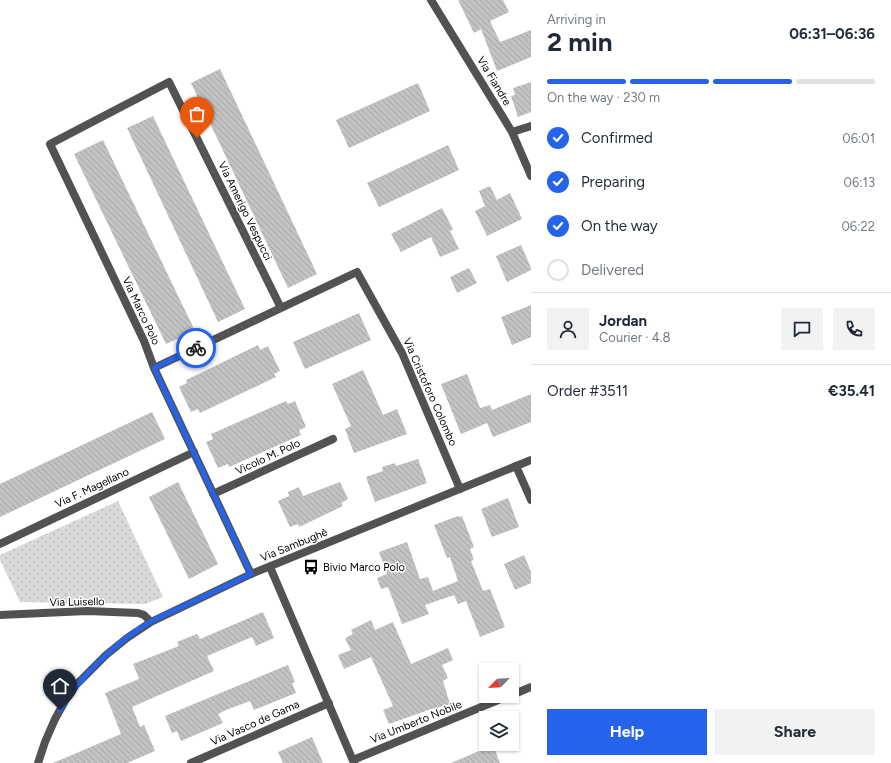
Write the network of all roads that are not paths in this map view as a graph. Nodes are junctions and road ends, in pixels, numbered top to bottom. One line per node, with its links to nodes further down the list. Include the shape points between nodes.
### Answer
1 (432, 0): 4 (street, Via Fiandre)
2 (169, 82): 6 (street, Via Amerigo Vespucci); 7 (street, Via Marco Polo, via 50,144 144,341)
3 (531, 126): 4 (street)
4 (512, 132): 5 (street, Via Fiandre)
5 (531, 176)
6 (280, 308): 7 (street, Via Cristoforo Colombo); 12 (street, Via Cristoforo Colombo, via 357,272 402,353)
7 (154, 368): 9 (street, Via Marco Polo)
8 (332, 439): 13 (street, Vicolo M. Polo)
9 (194, 452): 13 (street, Via Marco Polo); 15 (street, Via F. Magellano)
10 (531, 460): 11 (street, Via Sambughè)
11 (516, 466): 12 (street, Via Sambughè); 14 (street)
12 (460, 489): 16 (street, Via Sambughè)
13 (213, 494): 17 (street, Via Marco Polo)
14 (531, 500)
15 (0, 544)
16 (270, 567): 17 (street, Via Sambughè); 22 (street)
17 (251, 574): 19 (street, Via Sambughè)
18 (0, 615): 19 (street, Via Luisello, via 138,613)
19 (151, 622): 25 (street, Via Sambughè, via 106,655 76,685 55,719)
20 (531, 687): 21 (street)
21 (519, 691)
22 (328, 703): 24 (street); 26 (street, Via Vasco de Gama)
23 (492, 703): 24 (street, Via Umberto Nobile)
24 (354, 762)
25 (38, 763)
26 (191, 763)

